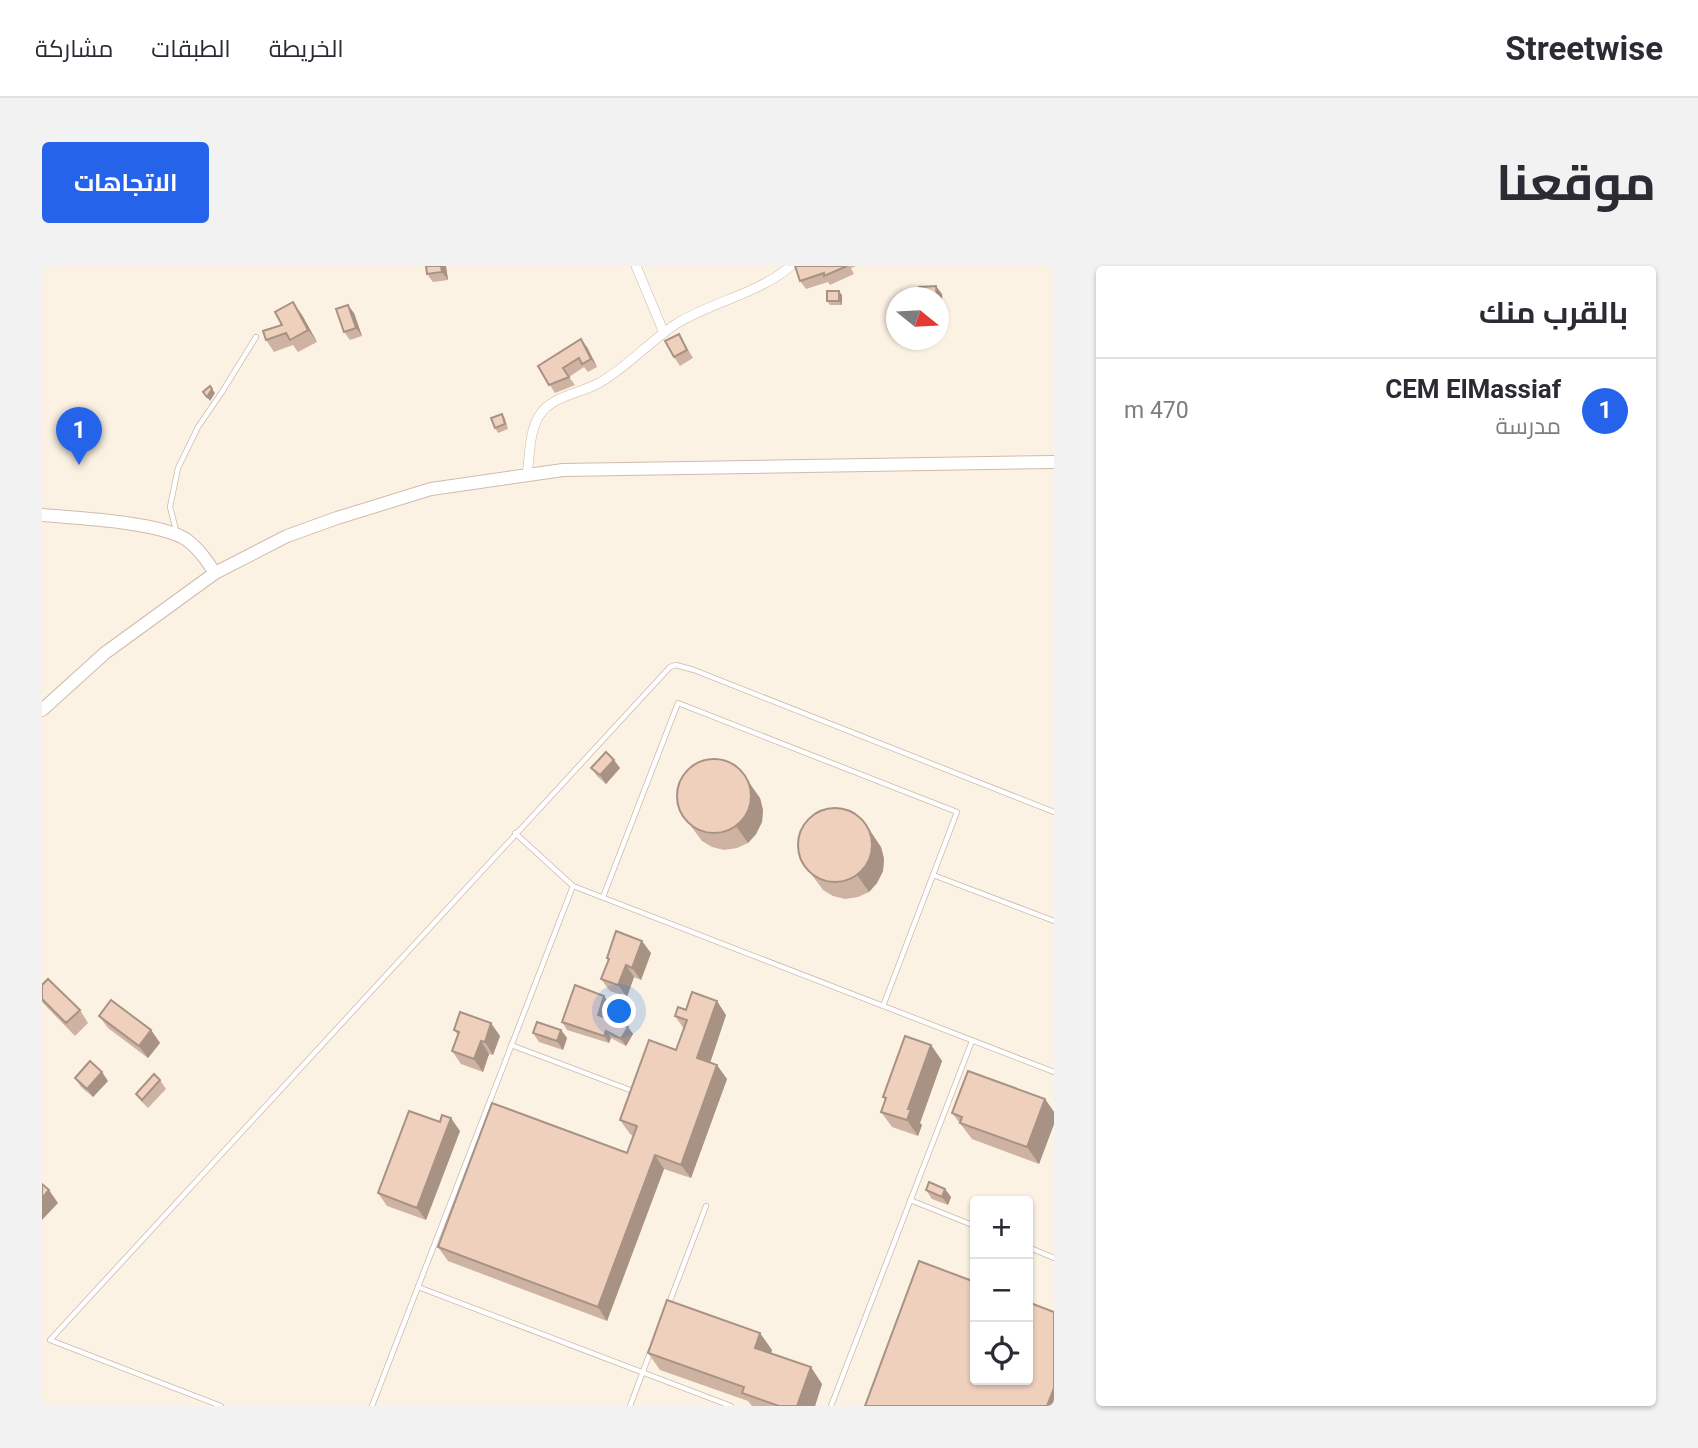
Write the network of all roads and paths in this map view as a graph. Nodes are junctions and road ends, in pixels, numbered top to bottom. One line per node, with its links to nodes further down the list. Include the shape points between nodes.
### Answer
1 (636, 266): 3 (street)
2 (791, 266): 3 (street, via 749,293 696,313)
3 (664, 333): 6 (street, via 602,381 546,406 533,428)
4 (256, 337): 8 (lane, via 198,427 178,468 170,507)
5 (1054, 463): 6 (main road)
6 (527, 474): 9 (main road, via 431,489 337,518 287,536)
7 (42, 515): 8 (main road)
8 (177, 534): 9 (main road, via 197,549)
9 (215, 573): 10 (main road, via 105,653)
10 (42, 710)
11 (1054, 811): 12 (lane, via 676,665)
12 (515, 833): 14 (lane); 31 (lane, via 50,1339)
13 (933, 875): 15 (lane, via 957,812 678,703); 16 (lane); 17 (lane)
14 (573, 886): 15 (lane); 19 (lane)
15 (603, 897): 17 (lane)
16 (1054, 921)
17 (883, 1006): 18 (lane)
18 (972, 1041): 20 (lane); 22 (lane)
19 (511, 1045): 21 (lane); 27 (lane)
20 (1054, 1073)
21 (630, 1090)
22 (910, 1200): 24 (lane); 35 (lane)
23 (706, 1206): 28 (lane)
24 (970, 1224)
25 (1033, 1249): 26 (lane)
26 (1054, 1258)
27 (418, 1287): 30 (lane); 32 (lane)
28 (667, 1308)
29 (652, 1347): 30 (lane)
30 (643, 1372): 33 (lane); 34 (lane)
31 (221, 1406)
32 (372, 1406)
33 (630, 1406)
34 (731, 1406)
35 (831, 1406)

